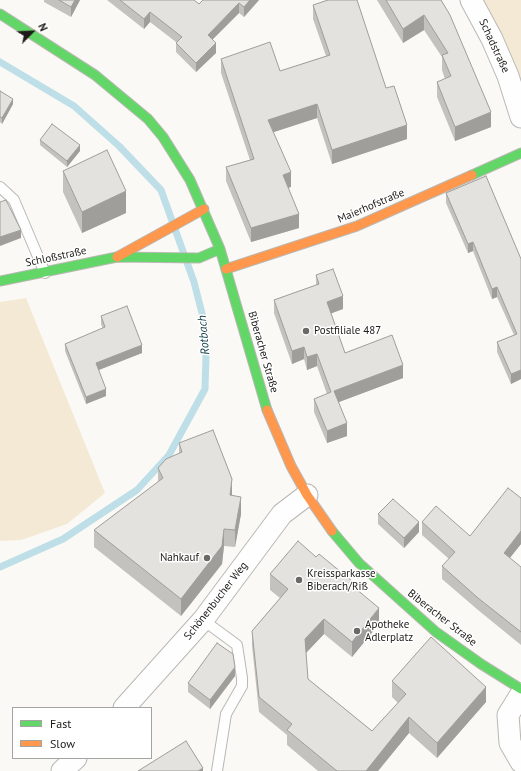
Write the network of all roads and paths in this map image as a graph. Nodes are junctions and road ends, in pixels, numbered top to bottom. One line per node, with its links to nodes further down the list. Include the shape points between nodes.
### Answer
1 (471, 0): 3 (street, Schadstraße, via 508,76)
2 (0, 14): 6 (street, Biberacher Straße, via 95,75 148,119 181,164)
3 (521, 117)
4 (521, 153): 9 (street, Maierhofstraße, via 357,226)
5 (0, 187): 10 (lane, via 14,200)
6 (204, 209): 7 (street, Biberacher Straße); 8 (street, Schloßstraße)
7 (220, 249): 8 (street, Schloßstraße, via 199,258); 9 (street, Biberacher Straße)
8 (117, 257): 10 (street, Schloßstraße)
9 (226, 270): 12 (street, Biberacher Straße, via 268,413)
10 (45, 273): 11 (street, Schloßstraße)
11 (0, 281)
12 (307, 495): 13 (street, Schönenbucher Weg, via 282,514); 14 (street, Biberacher Straße, via 329,528 386,589 436,632)
13 (203, 620): 16 (street, Schönenbucher Weg); 20 (lane, via 237,645 242,678 242,686 226,714)
14 (521, 689)
15 (521, 694): 18 (street, via 508,715 510,743)
16 (125, 707)
17 (75, 759): 19 (street)
18 (521, 762)
19 (62, 771)
20 (217, 771)

